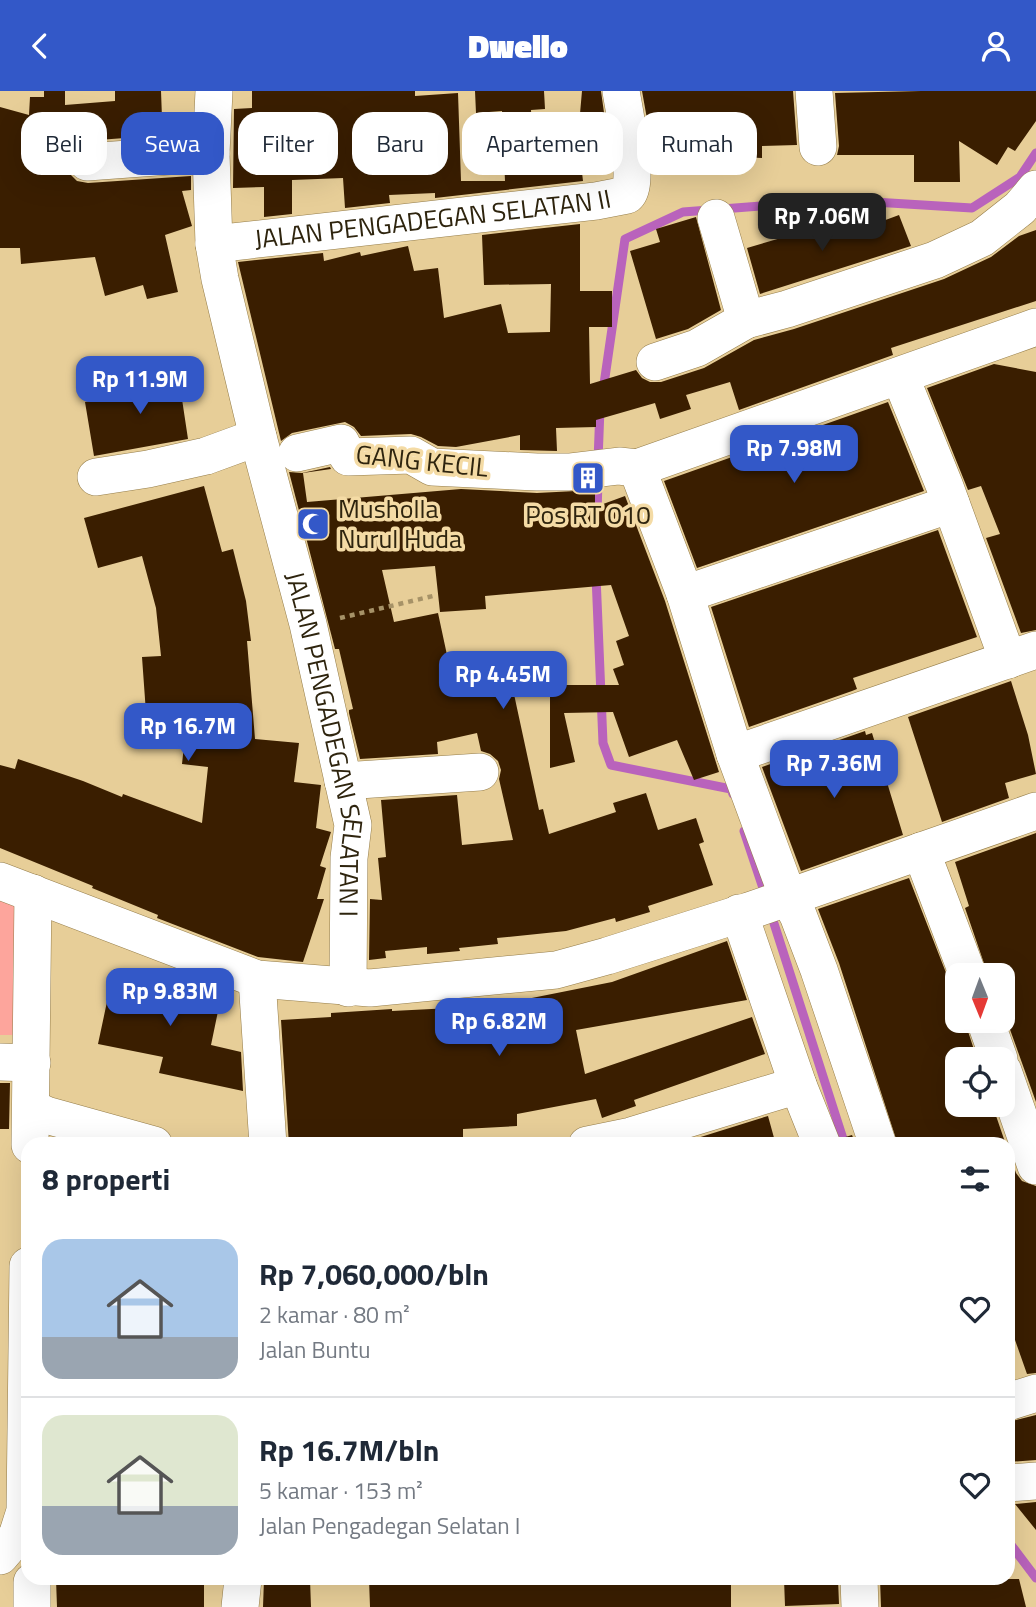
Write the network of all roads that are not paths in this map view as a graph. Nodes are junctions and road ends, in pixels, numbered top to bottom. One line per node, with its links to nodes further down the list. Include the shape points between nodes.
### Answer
1 (214, 91): 4 (street, JALAN PENGADEGAN SELATAN I)
2 (621, 91): 9 (street, JALAN PENGADEGAN SELATAN II, via 632,164 632,190 627,195)
3 (814, 91): 5 (street)
4 (213, 112)
5 (818, 146)
6 (212, 175): 9 (street, JALAN PENGADEGAN SELATAN I)
7 (1036, 189): 10 (street, via 982,238 935,260)
8 (716, 218): 10 (street)
9 (214, 243): 14 (street, JALAN PENGADEGAN SELATAN I)
10 (746, 320): 12 (street, via 697,348)
11 (1036, 327): 13 (street)
12 (655, 362)
13 (900, 376): 16 (street); 18 (street)
14 (258, 437): 17 (street, via 206,456); 23 (street, JALAN PENGADEGAN SELATAN I, via 308,624)
15 (297, 453): 16 (street, GANG KECIL, via 341,443 348,457 411,455 432,467 569,472)
16 (616, 467): 19 (street)
17 (96, 477)
18 (951, 504): 19 (street); 20 (street)
19 (685, 594): 21 (street)
20 (1028, 657): 21 (street)
21 (735, 754): 27 (street)
22 (480, 772): 23 (street)
23 (343, 781): 30 (street, JALAN PENGADEGAN SELATAN I, via 353,825)
24 (1036, 811): 25 (street)
25 (921, 851): 27 (street); 28 (street)
26 (16, 887): 29 (street); 31 (street)
27 (765, 905): 30 (street, via 556,969); 32 (street); 40 (street, via 819,970)
28 (963, 963)
29 (257, 979): 30 (street); 37 (street)
30 (348, 988)
31 (16, 1063): 34 (street)
32 (798, 1085): 38 (street); 39 (street)
33 (1015, 1106): 41 (street)
34 (31, 1108): 35 (street); 36 (street)
35 (30, 1137)
36 (125, 1137)
37 (267, 1137)
38 (654, 1137)
39 (819, 1137)
40 (875, 1137)
41 (1036, 1166)
42 (21, 1267): 43 (street)
43 (0, 1268)
44 (1036, 1392): 45 (street)
45 (1015, 1400)
46 (21, 1451): 47 (street)
47 (20, 1477)
48 (1036, 1481): 49 (street)
49 (1015, 1482)
50 (21, 1524): 51 (street)
51 (0, 1556)
52 (242, 1585): 54 (street)
53 (859, 1585): 55 (street)
54 (240, 1607)
55 (860, 1607)

